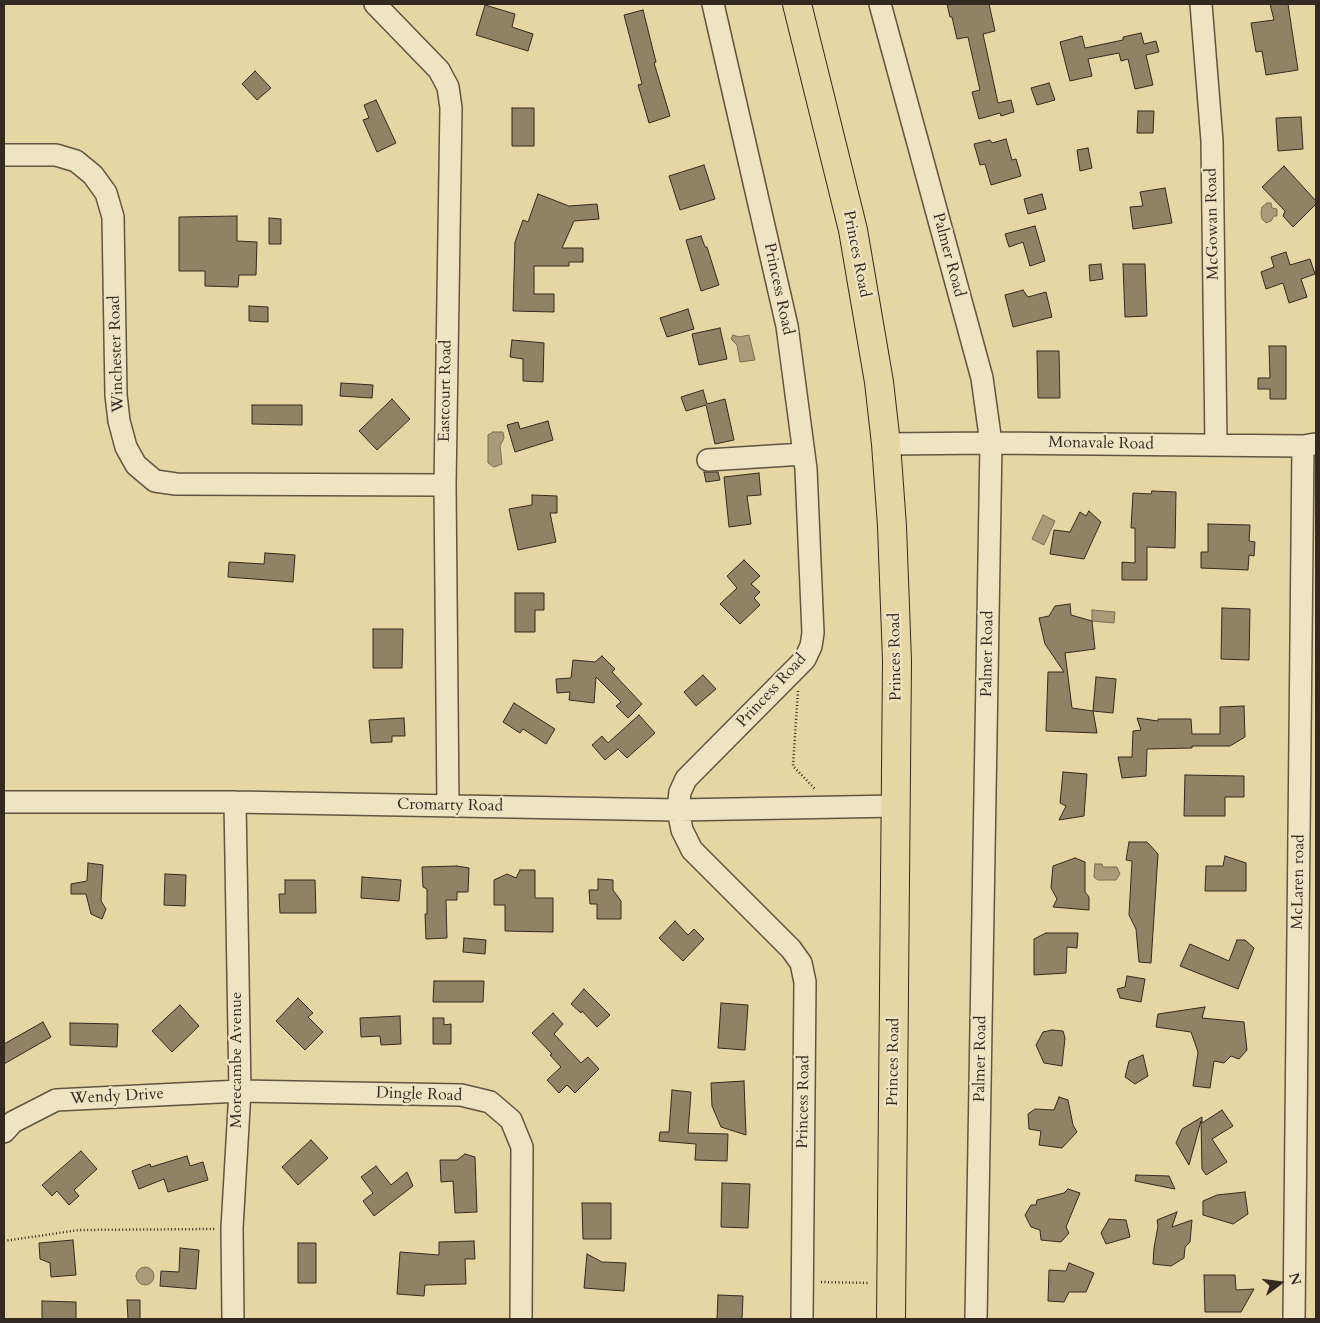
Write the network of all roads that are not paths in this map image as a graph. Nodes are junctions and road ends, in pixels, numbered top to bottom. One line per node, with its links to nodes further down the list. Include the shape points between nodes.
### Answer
1 (375, 4): 13 (street, Eastcourt Road, via 439,70 448,87 451,108)
2 (713, 4): 11 (street, Princess Road, via 787,326)
3 (797, 4): 8 (main road, Princes Road, via 853,230)
4 (880, 4): 7 (street, Palmer Road, via 982,378)
5 (1201, 4): 9 (street, McGowan Road, via 1212,141)
6 (4, 155): 13 (street, Winchester Road, via 56,155 76,161 93,175 106,193 113,217 119,420 126,447 136,465 155,481 176,484)
7 (991, 443): 8 (street, Monavale Road); 9 (street, Monavale Road); 25 (street, Palmer Road)
8 (886, 444): 17 (main road, Princes Road, via 896,594)
9 (1216, 445): 10 (street, Monavale Road)
10 (1309, 445): 26 (street, McLaren road)
11 (804, 454): 12 (street); 18 (street, Princess Road, via 814,633 811,646 800,665 686,779 680,792)
12 (708, 460)
13 (445, 485): 16 (street, Eastcourt Road)
14 (4, 802): 15 (street, Cromarty Road)
15 (235, 802): 16 (street, Cromarty Road); 19 (street, Morecambe Avenue)
16 (448, 806): 18 (street, Cromarty Road)
17 (896, 806): 18 (street, Cromarty Road); 24 (main road, Princes Road)
18 (678, 810): 23 (street, Princess Road, via 682,830 692,850 791,949 801,963 805,982)
19 (240, 1090): 20 (street, Wendy Drive, via 56,1100 13,1122); 21 (street, Morecambe Avenue, via 232,1228); 22 (street, Dingle Road, via 461,1095 490,1102 511,1120 522,1147)
20 (4, 1132)
21 (233, 1319)
22 (521, 1319)
23 (802, 1319)
24 (891, 1319)
25 (976, 1319)
26 (1294, 1319)

